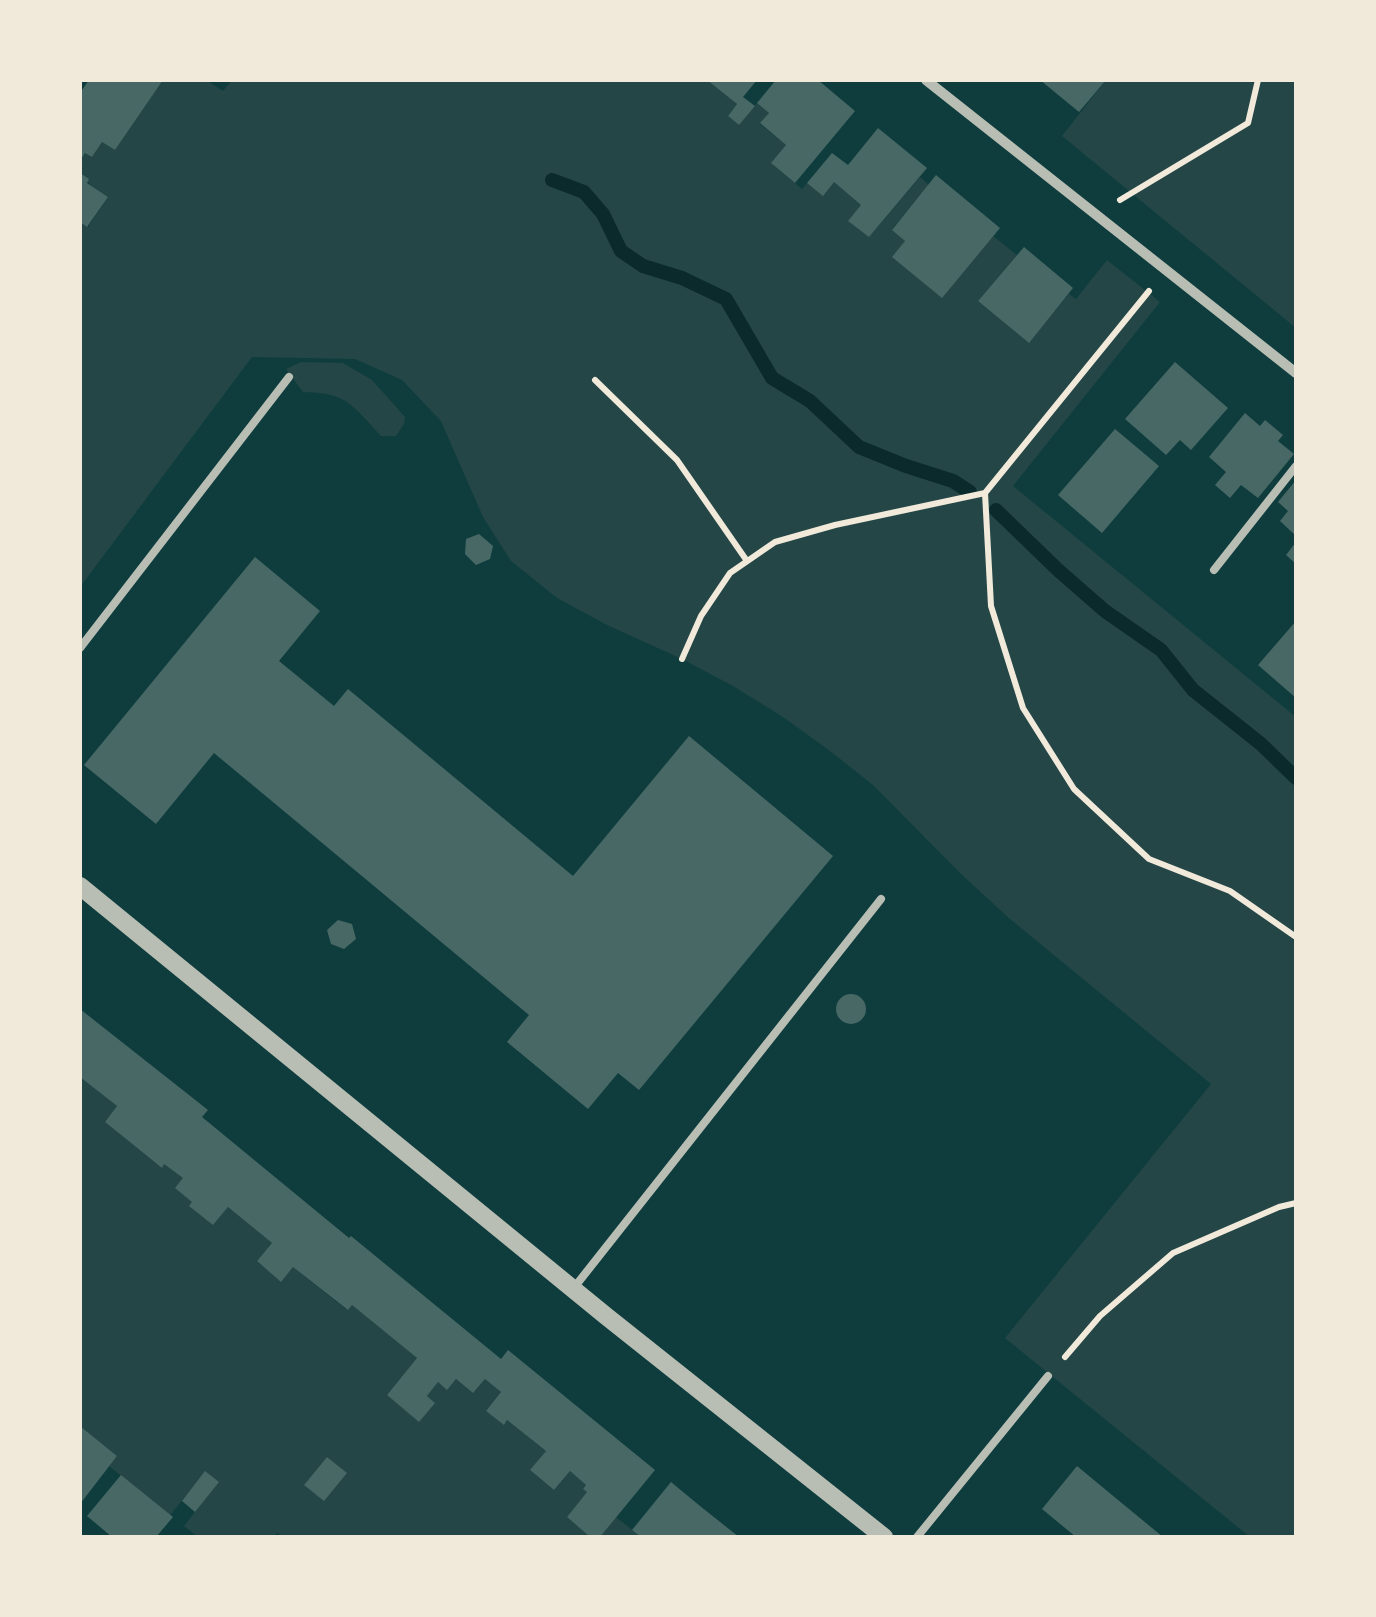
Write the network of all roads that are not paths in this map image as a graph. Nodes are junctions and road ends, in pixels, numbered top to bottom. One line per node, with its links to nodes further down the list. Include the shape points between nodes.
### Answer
1 (926, 80): 2 (street)
2 (1296, 373)
3 (289, 377): 6 (lane)
4 (1296, 466): 5 (lane)
5 (1214, 570)
6 (80, 648)
7 (80, 886): 9 (street)
8 (882, 899): 9 (lane)
9 (573, 1289): 11 (street)
10 (1048, 1376): 12 (lane)
11 (884, 1537)
12 (917, 1537)

